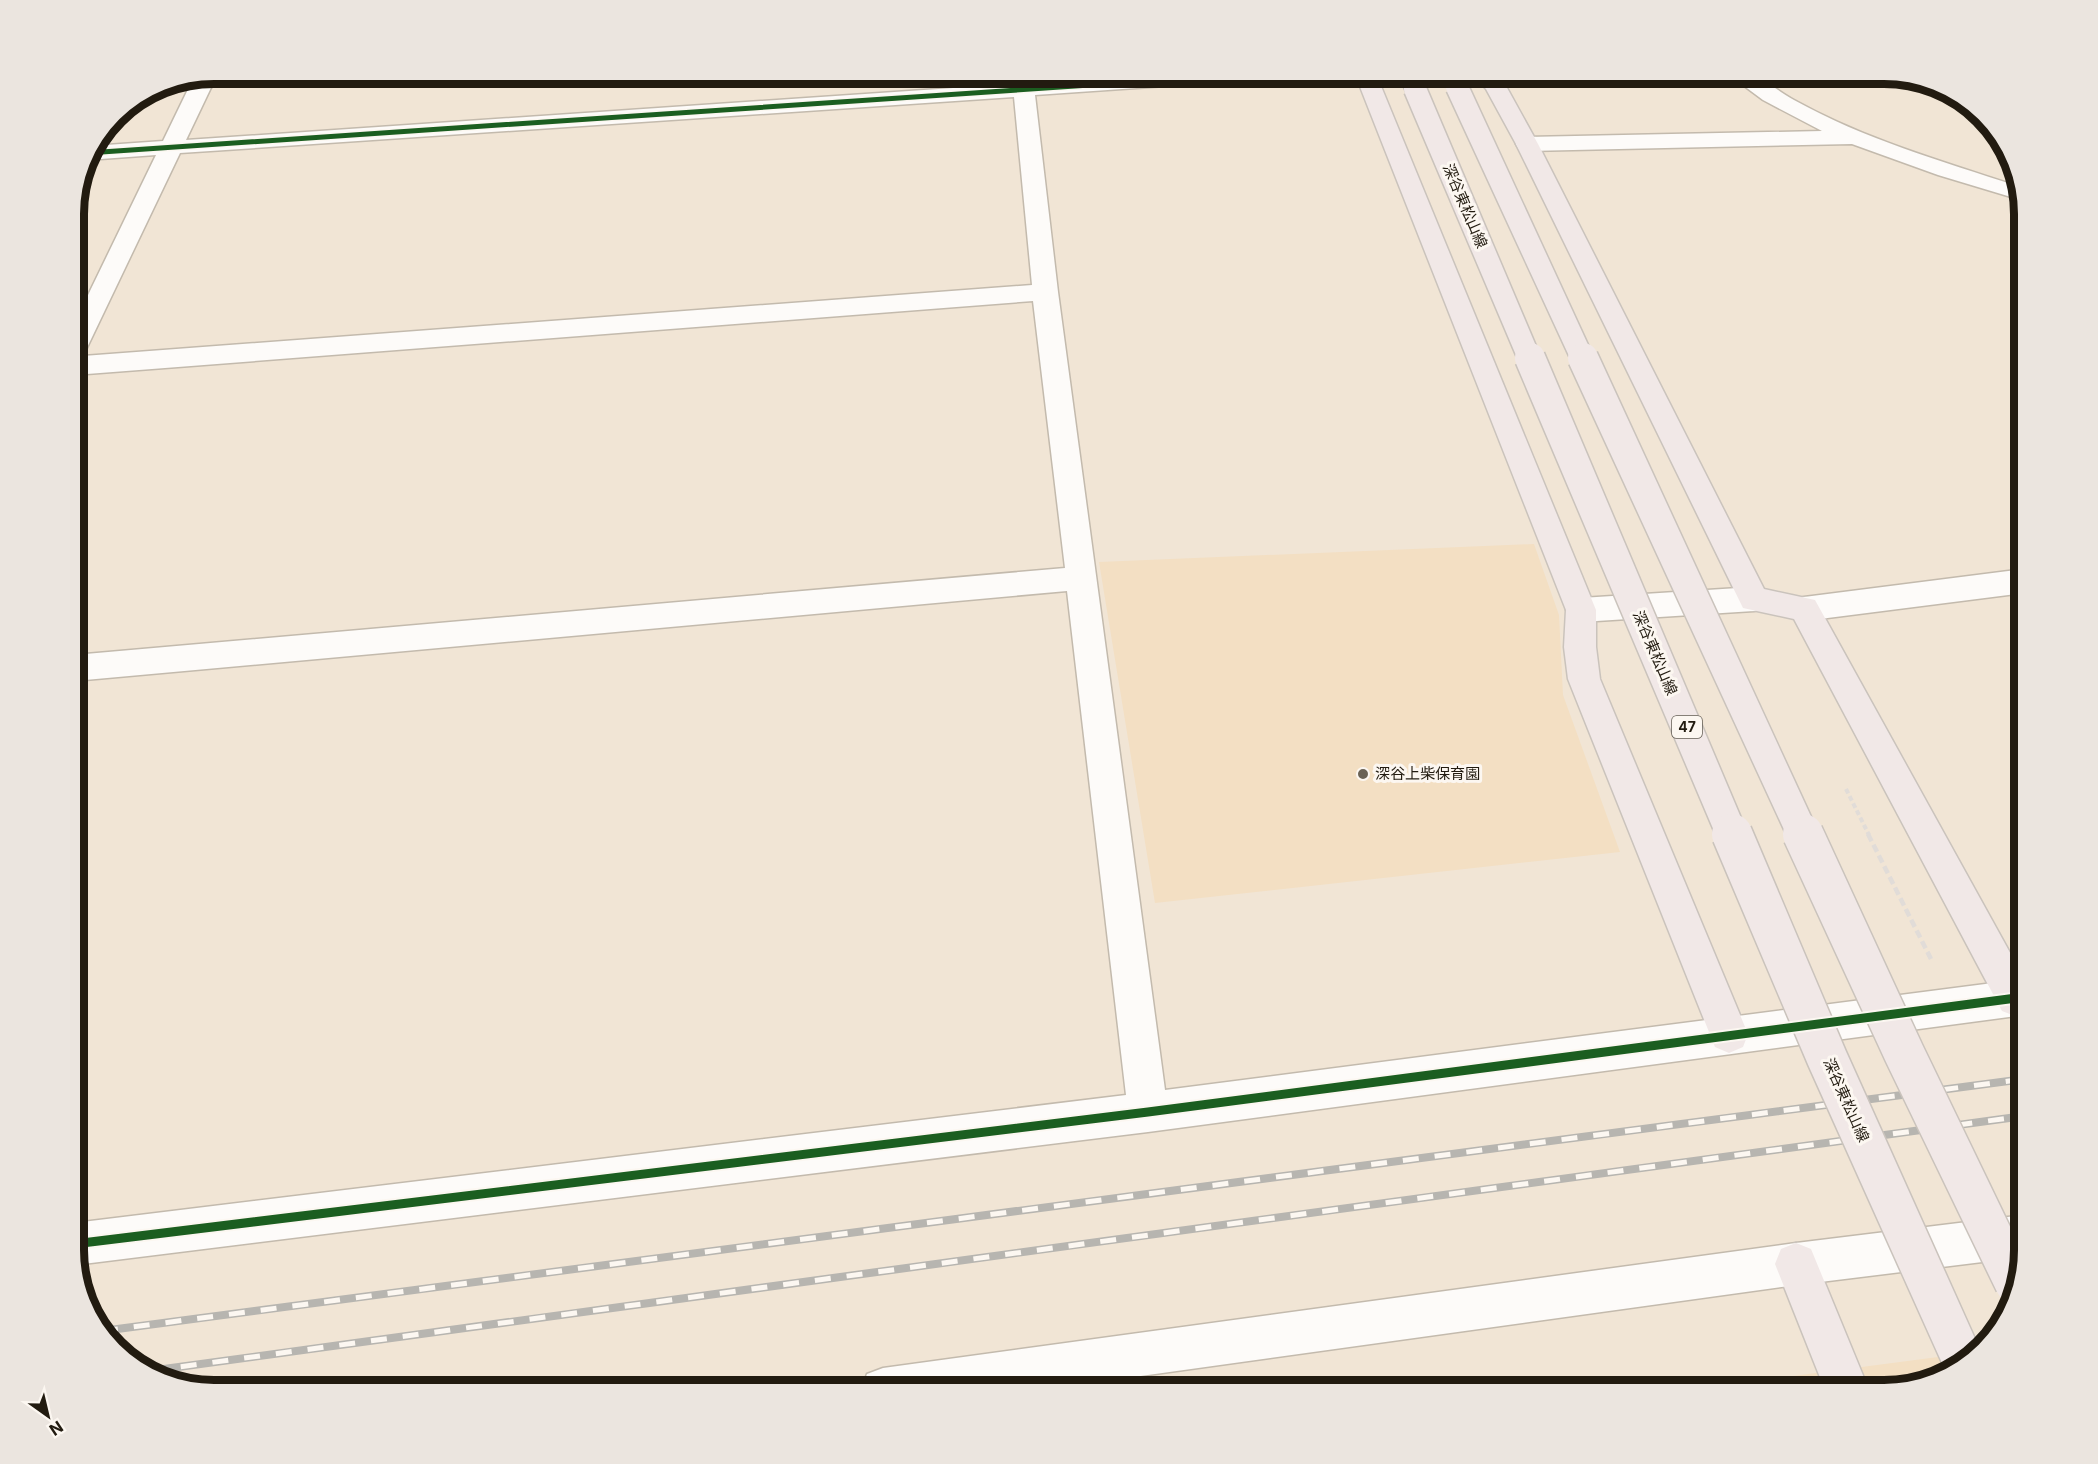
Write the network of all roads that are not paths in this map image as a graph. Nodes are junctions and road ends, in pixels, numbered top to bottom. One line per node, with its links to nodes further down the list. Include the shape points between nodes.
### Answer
1 (973, 84): 11 (street)
2 (1023, 84): 14 (street)
3 (1369, 84): 21 (main road)
4 (1413, 84): 31 (main road, 深谷東松山線 / 47, bridge, via 1827,1058)
5 (1466, 84): 30 (main road, bridge, via 1899,1042)
6 (1487, 84): 10 (main road, via 1495,86)
7 (1755, 84): 9 (street, via 1786,104)
8 (201, 85): 11 (street)
9 (1855, 137): 10 (street); 13 (street)
10 (1527, 144): 19 (main road)
11 (171, 148): 12 (street); 15 (street)
12 (99, 152)
13 (2012, 192)
14 (1045, 292): 16 (street); 17 (street)
15 (84, 329)
16 (84, 365)
17 (1081, 578): 22 (street); 26 (street)
18 (2014, 582): 20 (street)
19 (1754, 599): 20 (main road); 21 (street)
20 (1804, 609): 23 (main road)
21 (1581, 610): 25 (main road, via 1584,679)
22 (84, 667)
23 (2014, 986)
24 (2014, 998): 25 (street)
25 (1729, 1034): 26 (street)
26 (1148, 1112): 28 (street)
27 (2014, 1237): 29 (street)
28 (84, 1243)
29 (1796, 1264): 32 (street); 33 (main road)
30 (2011, 1278)
31 (1960, 1355)
32 (955, 1380)
33 (1843, 1380)

